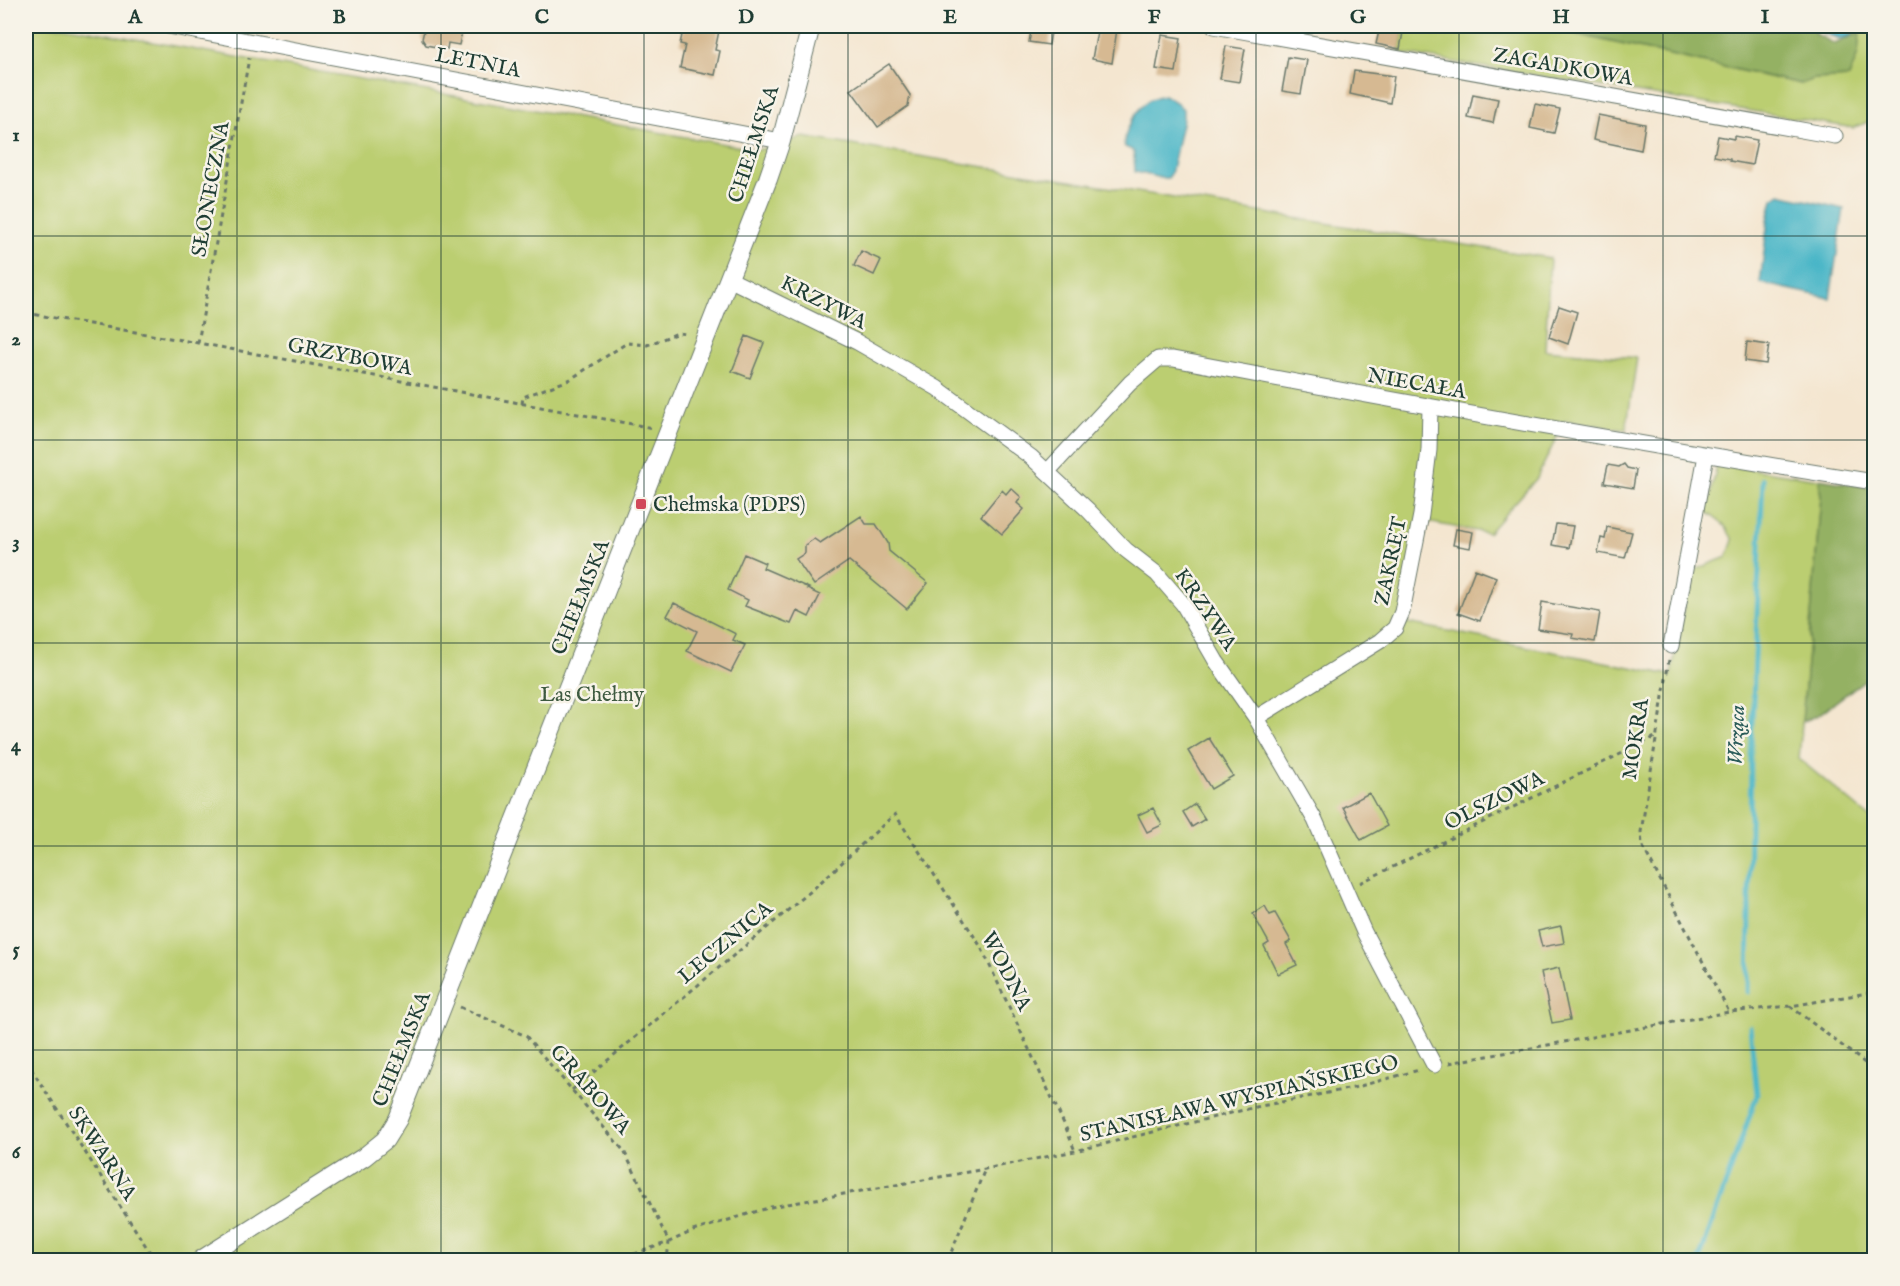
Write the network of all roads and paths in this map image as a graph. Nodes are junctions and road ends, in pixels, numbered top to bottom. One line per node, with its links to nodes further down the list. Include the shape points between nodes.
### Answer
1 (168, 26): 4 (street, LETNIA)
2 (811, 26): 6 (street, CHEŁMSKA)
3 (1214, 26): 5 (street, ZAGADKOWA)
4 (252, 41): 6 (street, LETNIA); 10 (path, SŁONECZNA)
5 (1835, 136)
6 (781, 141): 7 (street, CHEŁMSKA)
7 (729, 279): 13 (street, CHEŁMSKA); 15 (street, KRZYWA, via 857,342 937,388)
8 (26, 313): 10 (path, GRZYBOWA)
9 (695, 332): 11 (path, via 678,333 647,345 627,343 569,380 523,397)
10 (198, 343): 11 (path, GRZYBOWA)
11 (522, 404): 13 (path, GRZYBOWA)
12 (1430, 407): 14 (street, NIECAŁA); 15 (street, NIECAŁA, via 1158,358); 18 (street, ZAKRĘT, via 1421,515 1402,612 1395,628)
13 (670, 432): 23 (street, CHEŁMSKA)
14 (1706, 455): 16 (street, NIECAŁA); 17 (street)
15 (1047, 472): 18 (street, KRZYWA, via 1126,550 1157,574 1183,604)
16 (1875, 482)
17 (1671, 646): 19 (path, MOKRA)
18 (1256, 718): 21 (street, KRZYWA, via 1316,820)
19 (1656, 736): 21 (path, OLSZOWA); 25 (path, MOKRA, via 1642,846)
20 (895, 814): 30 (path, LECZNICA, via 811,891); 31 (path, WODNA, via 981,947)
21 (1345, 891): 27 (street, KRZYWA)
22 (1875, 992): 24 (path, STANISŁAWA WYSPIAŃSKIEGO)
23 (445, 1000): 30 (path, GRABOWA, via 526,1036); 35 (street, CHEŁMSKA, via 401,1112 385,1140)
24 (1790, 1006): 25 (path, STANISŁAWA WYSPIAŃSKIEGO); 29 (path)
25 (1729, 1012): 27 (path, STANISŁAWA WYSPIAŃSKIEGO)
26 (26, 1062): 28 (path, SKWARNA)
27 (1434, 1065): 31 (path, STANISŁAWA WYSPIAŃSKIEGO, via 1398,1078 1256,1107)
28 (27, 1068): 34 (path, SKWARNA)
29 (1875, 1070)
30 (572, 1090): 33 (path, GRABOWA, via 624,1151)
31 (1075, 1151): 32 (path, STANISŁAWA WYSPIAŃSKIEGO)
32 (985, 1169): 33 (path, STANISŁAWA WYSPIAŃSKIEGO, via 771,1206); 38 (path)
33 (669, 1242): 36 (path, STANISŁAWA WYSPIAŃSKIEGO); 37 (path)
34 (155, 1260)
35 (201, 1260)
36 (617, 1260)
37 (667, 1260)
38 (948, 1260)

